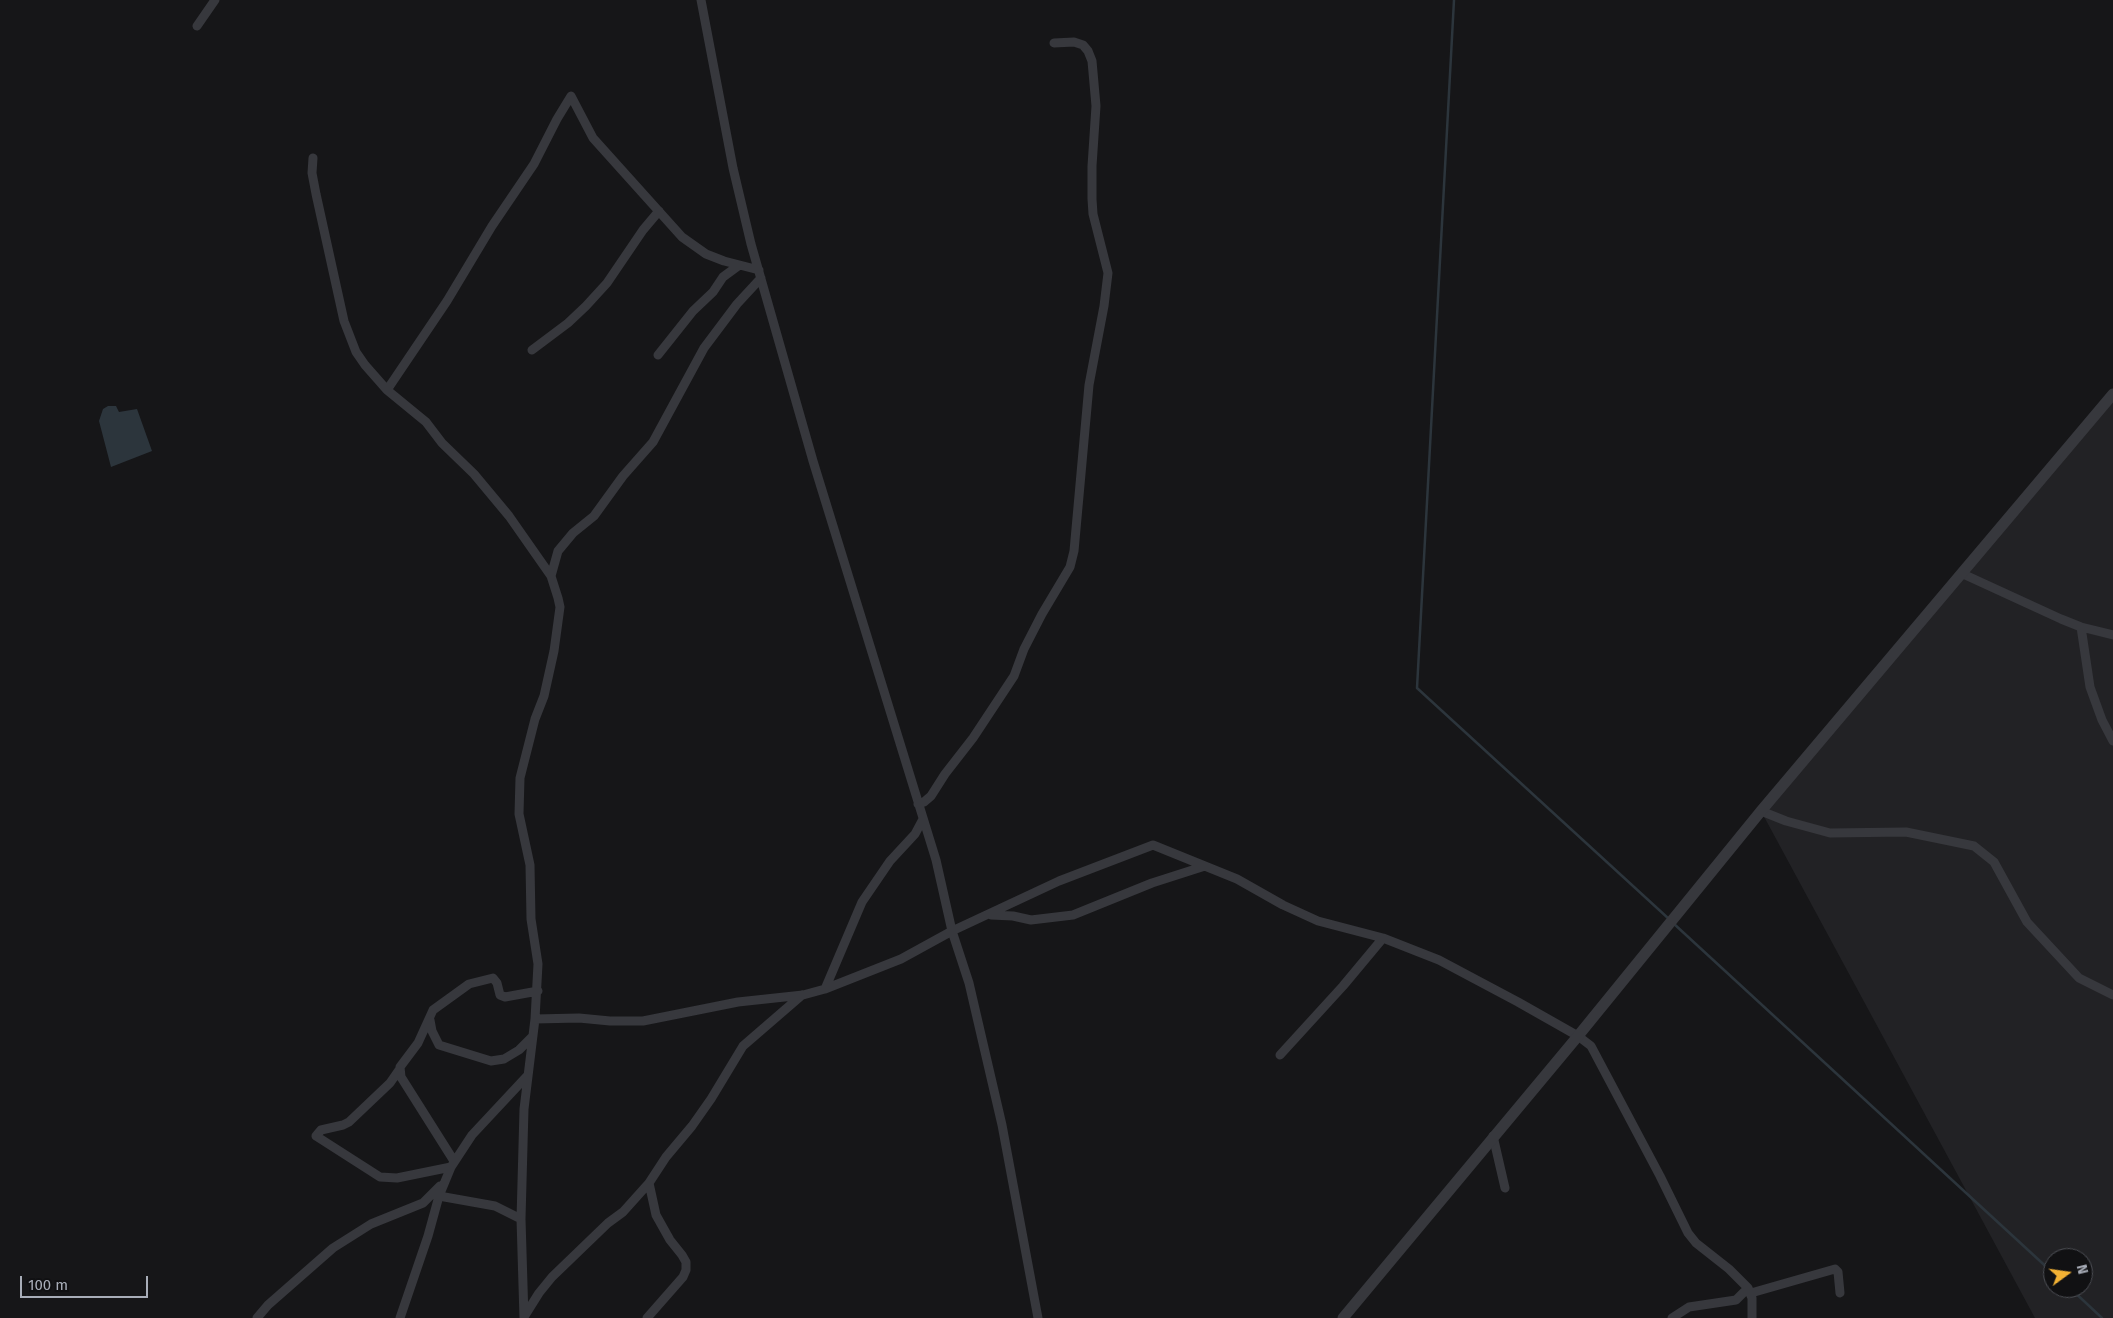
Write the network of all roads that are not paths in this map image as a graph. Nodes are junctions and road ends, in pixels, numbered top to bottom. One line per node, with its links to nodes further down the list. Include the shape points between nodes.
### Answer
1 (215, 0): 3 (street)
2 (701, 0): 8 (street, via 733,168)
3 (197, 26)
4 (1054, 43): 18 (street, via 1083,45 1092,61 1096,106 1093,214 1108,273 1089,385 1074,551 1070,567 1037,623 1014,676 931,796)
5 (313, 158): 11 (street, via 316,194 344,321 356,352)
6 (658, 212): 7 (street, via 693,246); 9 (street, via 586,306); 11 (street, via 593,138 571,96 534,164)
7 (738, 266): 8 (street); 10 (street, via 723,277)
8 (760, 274): 14 (street, via 710,340 653,442 594,516 558,551); 18 (street, via 810,452)
9 (532, 350)
10 (658, 354)
11 (387, 390): 14 (street, via 426,422 474,474 509,516)
12 (2113, 394): 13 (street)
13 (1962, 574): 15 (street); 19 (street)
14 (551, 576): 25 (street, via 560,607 544,696 524,763 519,814 530,865)
15 (2081, 627): 16 (street); 17 (street, via 2090,687)
16 (2113, 635)
17 (2113, 741)
18 (918, 804): 20 (street)
19 (1761, 811): 28 (street, via 1830,833 1906,832 1974,846 1994,862 2027,922 2079,978); 32 (street)
20 (922, 819): 23 (street, via 936,860); 26 (street, via 915,834 890,862 862,902)
21 (1206, 866): 22 (street, via 1152,883 1073,915 1031,920); 22 (street, via 1153,845 1059,881); 24 (street, via 1318,921)
22 (988, 914): 23 (street)
23 (952, 931): 26 (street, via 901,959); 49 (street, via 969,983 1000,1116)
24 (1382, 938): 32 (street, via 1474,977); 33 (street)
25 (538, 990): 29 (street, via 502,997 496,980 490,978 469,984 438,1006); 30 (street)
26 (825, 990): 27 (street)
27 (803, 995): 30 (street, via 738,1002 643,1021); 39 (street, via 743,1046 706,1105)
28 (2113, 995)
29 (430, 1017): 31 (street, via 439,1045 491,1061 504,1059); 34 (street, via 418,1043)
30 (535, 1019): 31 (street)
31 (533, 1036): 35 (street)
32 (1578, 1036): 36 (street); 43 (street, via 1591,1046 1688,1233)
33 (1280, 1055)
34 (399, 1070): 37 (street); 37 (street, via 390,1083 349,1122 321,1130 316,1136 380,1177 397,1178)
35 (529, 1075): 37 (street, via 472,1135); 42 (street, via 524,1109)
36 (1494, 1136): 40 (street); 50 (street)
37 (453, 1164): 38 (street)
38 (444, 1182): 41 (street); 45 (street, via 423,1204 371,1224 333,1248)
39 (649, 1183): 47 (street, via 623,1212 552,1277); 48 (street, via 656,1215 686,1262 686,1270)
40 (1505, 1188)
41 (439, 1196): 42 (street, via 495,1206); 46 (street)
42 (521, 1219): 47 (street)
43 (1750, 1290): 44 (street, via 1835,1270 1838,1272); 51 (street, via 1736,1300 1689,1307); 52 (street)
44 (1840, 1293)
45 (257, 1318)
46 (400, 1318)
47 (524, 1318)
48 (647, 1318)
49 (1038, 1318)
50 (1343, 1318)
51 (1672, 1318)
52 (1752, 1318)

